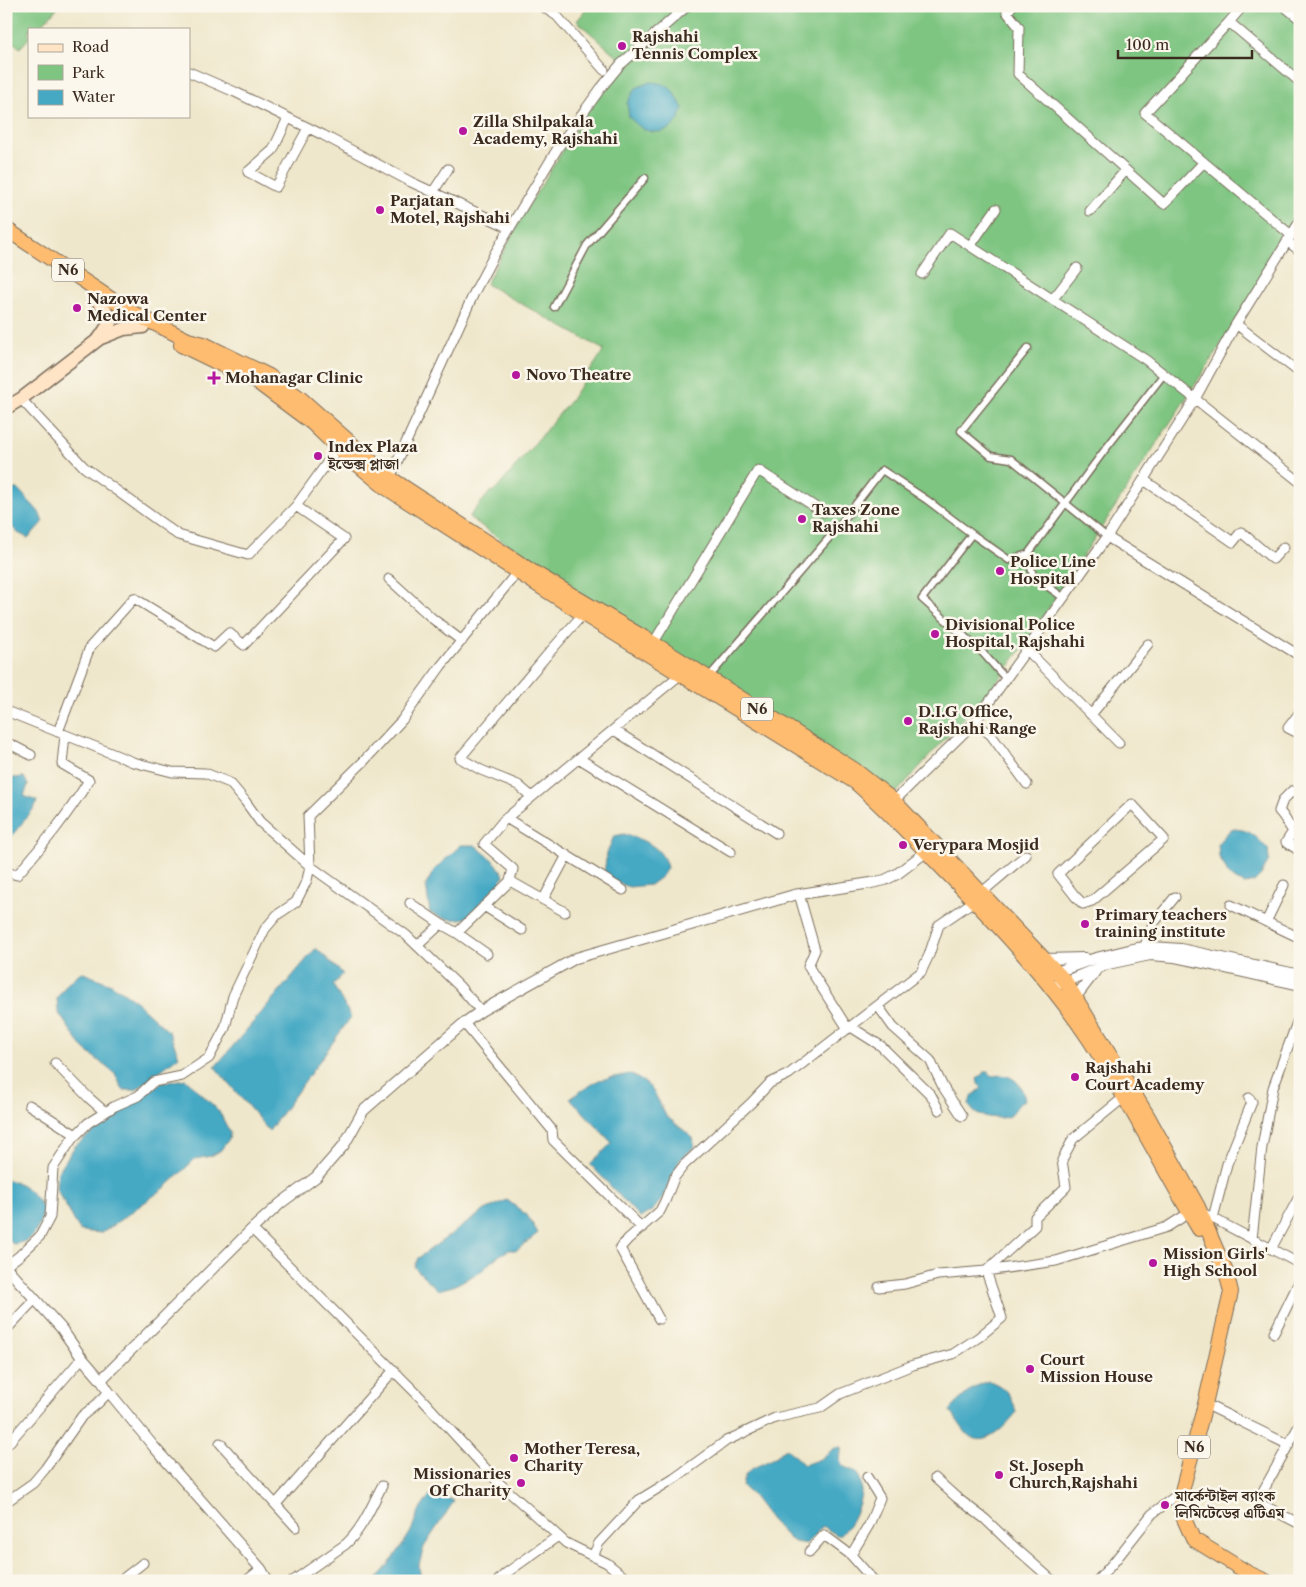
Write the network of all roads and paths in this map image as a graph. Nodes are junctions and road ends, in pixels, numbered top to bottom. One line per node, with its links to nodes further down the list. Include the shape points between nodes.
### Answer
1 (542, 6): 8 (street, via 557,16)
2 (686, 6): 21 (street, via 620,65 601,88 559,146)
3 (1012, 6): 15 (street, via 1007,12 1019,27 1018,74)
4 (1243, 6): 7 (street)
5 (1284, 6): 6 (street)
6 (1300, 19)
7 (1229, 22): 10 (street); 13 (street, via 1146,113)
8 (604, 70)
9 (190, 72): 11 (street)
10 (1300, 82)
11 (288, 118): 12 (street); 12 (street, via 273,150 248,172 276,187)
12 (308, 128): 17 (street)
13 (1204, 162): 15 (street, via 1164,204); 23 (street)
14 (448, 169): 17 (street)
15 (1126, 170): 19 (street)
16 (645, 178): 31 (street, via 587,245)
17 (433, 192): 21 (street)
18 (996, 209): 25 (street)
19 (1090, 211)
20 (1300, 221): 23 (street)
21 (510, 228): 44 (street, via 465,311)
22 (6, 229): 41 (highway, N6, via 129,311 269,376 300,398)
23 (1289, 238): 26 (street); 32 (street)
24 (6, 239): 30 (highway, N6)
25 (970, 246): 28 (street, via 950,233); 29 (street)
26 (1300, 251)
27 (1077, 268): 29 (street)
28 (922, 274)
29 (1053, 299): 37 (street)
30 (97, 300): 33 (highway, N6); 34 (main road, via 111,318)
31 (554, 307)
32 (1236, 324): 36 (street); 39 (street)
33 (143, 327): 34 (main road, via 124,329); 41 (highway, N6, via 257,382)
34 (99, 339): 38 (main road)
35 (1028, 348): 45 (street, via 961,431 991,456 1011,459)
36 (1300, 373)
37 (1164, 374): 39 (street); 45 (street)
38 (21, 398): 40 (main road); 46 (street, via 84,467 178,535 248,555)
39 (1195, 399): 42 (street); 43 (street)
40 (6, 408)
41 (342, 443): 44 (highway, N6); 46 (street)
42 (1144, 480): 49 (street); 50 (street, via 1233,542 1241,532 1273,559)
43 (1300, 482)
44 (388, 483): 52 (highway, N6)
45 (1065, 504): 49 (street); 51 (street)
46 (296, 506): 69 (street, via 344,539 244,645 229,634 214,647 134,598 90,647)
47 (823, 512): 58 (street, via 758,470)
48 (972, 534): 51 (street, via 1009,560); 62 (street, via 882,470 835,531); 63 (street, via 922,599 982,652)
49 (1107, 537): 54 (street); 60 (street)
50 (1284, 547)
51 (1028, 554): 54 (street, via 1033,576)
52 (520, 569): 55 (highway, N6); 56 (street); 58 (highway, N6)
53 (389, 579): 56 (street)
54 (1064, 598): 59 (street)
55 (583, 614): 58 (highway, N6); 77 (street, via 460,758 518,785)
56 (462, 641): 88 (street, via 402,720 308,816)
57 (1148, 644): 66 (street)
58 (650, 648): 61 (highway, N6); 62 (highway, N6)
59 (1027, 650): 63 (street); 66 (street)
60 (1300, 656)
61 (681, 674): 68 (street); 78 (highway, N6)
62 (708, 678): 78 (highway, N6, via 855,770)
63 (1006, 679): 67 (street)
64 (6, 711): 69 (street)
65 (1300, 712): 70 (street, via 1288,728)
66 (1091, 715): 72 (street)
67 (975, 722): 75 (street, via 991,735); 78 (street)
68 (614, 730): 74 (street); 81 (street)
69 (62, 734): 88 (street, via 133,762 172,772 204,773 230,784 260,822); 89 (street, via 62,764 89,780 48,839 17,876)
70 (1300, 734)
71 (6, 742): 73 (street)
72 (1119, 743)
73 (31, 756)
74 (580, 759): 77 (street); 85 (street)
75 (1027, 784)
76 (1300, 796): 82 (street, via 1292,792 1278,811)
77 (532, 797): 79 (street)
78 (890, 805): 83 (highway, N6)
79 (506, 818): 86 (street); 90 (street, via 484,844 513,869)
80 (1300, 821): 82 (street)
81 (776, 833)
82 (1296, 836): 84 (street, via 1286,842)
83 (931, 848): 93 (street, via 885,880); 95 (highway, N6)
84 (1300, 851)
85 (731, 852)
86 (567, 855): 92 (street); 96 (street)
87 (1026, 856): 95 (street)
88 (310, 866): 107 (street); 126 (street, via 296,902 277,915 265,929 233,996 225,1028 209,1058 182,1076 153,1082 138,1096)
89 (6, 872)
90 (510, 881): 96 (street); 100 (street)
91 (1284, 886): 102 (street)
92 (622, 890)
93 (799, 894): 117 (street, via 576,958); 120 (street, via 815,950 808,966)
94 (1175, 896): 108 (street, via 1153,924)
95 (978, 897): 110 (highway, N6); 113 (highway, N6); 116 (street, via 939,924 921,972)
96 (544, 900): 101 (street)
97 (410, 903): 103 (street)
98 (1083, 904): 98 (street, via 1058,874 1132,804 1164,838 1092,901)
99 (1231, 905): 102 (street)
100 (484, 906): 104 (street); 105 (street)
101 (565, 912)
102 (1266, 922): 106 (street)
103 (441, 924): 105 (street); 107 (street)
104 (522, 930)
105 (457, 933): 109 (street)
106 (1300, 938)
107 (417, 946): 117 (street)
108 (1144, 948): 111 (street); 112 (street, via 1181,948)
109 (487, 954)
110 (1044, 959): 111 (street); 113 (highway, N6)
111 (1097, 963): 113 (street); 114 (street, via 1108,964 1150,955 1175,957); 115 (street)
112 (1300, 975)
113 (1054, 979): 115 (highway, N6); 122 (highway, N6, via 1089,1039)
114 (1300, 985)
115 (1075, 998): 122 (highway, N6)
116 (878, 1006): 120 (street); 127 (street, via 893,1027 930,1060)
117 (481, 1011): 119 (street)
118 (1300, 1014): 134 (street, via 1273,1088 1262,1147)
119 (464, 1023): 132 (street, via 552,1130 553,1140); 133 (street, via 363,1111 344,1145 316,1177)
120 (849, 1028): 125 (street, via 881,1046 931,1095); 132 (street, via 789,1074 770,1082 691,1158 674,1178 660,1211)
121 (55, 1063): 126 (street)
122 (1128, 1094): 130 (highway, N6, via 1147,1115); 138 (street, via 1073,1139 1062,1160 1066,1187 1035,1217 1035,1226)
123 (1249, 1098): 131 (street, via 1252,1102 1227,1164)
124 (28, 1105): 128 (street)
125 (938, 1110)
126 (105, 1112): 128 (street)
127 (962, 1116)
128 (76, 1135): 137 (street, via 53,1168 50,1217 40,1236)
129 (1300, 1195): 135 (street)
130 (1194, 1212): 131 (street); 138 (street, via 1167,1227 1056,1261); 149 (highway, N6, via 1226,1272 1231,1292)
131 (1213, 1218): 134 (street)
132 (642, 1228): 142 (street, via 620,1248)
133 (252, 1229): 146 (street); 147 (street)
134 (1252, 1239): 135 (street)
135 (1271, 1249): 136 (street)
136 (1300, 1264)
137 (6, 1266): 141 (street)
138 (986, 1271): 140 (street, via 938,1275); 165 (street, via 1002,1318 979,1337 953,1354 913,1365 840,1394 820,1408 775,1418 726,1441 639,1500 599,1543)
139 (1300, 1280): 144 (street)
140 (879, 1287)
141 (35, 1299): 143 (street); 145 (street)
142 (658, 1319)
143 (6, 1330)
144 (1274, 1333)
145 (82, 1358): 147 (street); 153 (street)
146 (394, 1370): 159 (street); 162 (street, via 498,1482)
147 (101, 1380): 148 (street)
148 (109, 1392): 158 (street, via 82,1416 33,1484); 167 (street)
149 (1205, 1404): 152 (street); 157 (highway, N6)
150 (1300, 1424): 152 (street)
151 (220, 1443): 159 (street)
152 (1289, 1445): 160 (street, via 1257,1502)
153 (6, 1446)
154 (867, 1477): 164 (street, via 880,1498 869,1525)
155 (935, 1478): 176 (street)
156 (382, 1486): 172 (street, via 353,1538)
157 (1182, 1491): 168 (highway, N6, via 1181,1512 1193,1539); 177 (street, via 1152,1514)
158 (6, 1502)
159 (276, 1504): 161 (street)
160 (1300, 1524)
161 (296, 1527)
162 (558, 1536): 165 (street); 173 (street)
163 (809, 1552): 164 (street, via 824,1535)
164 (850, 1555): 175 (street)
165 (593, 1556): 174 (street)
166 (143, 1563): 169 (street)
167 (261, 1570): 170 (street); 171 (street)
168 (1246, 1577): 178 (highway, N6)
169 (120, 1581)
170 (246, 1581)
171 (268, 1581)
172 (293, 1581)
173 (498, 1581)
174 (629, 1581)
175 (874, 1581)
176 (1054, 1581)
177 (1098, 1581)
178 (1265, 1581)

